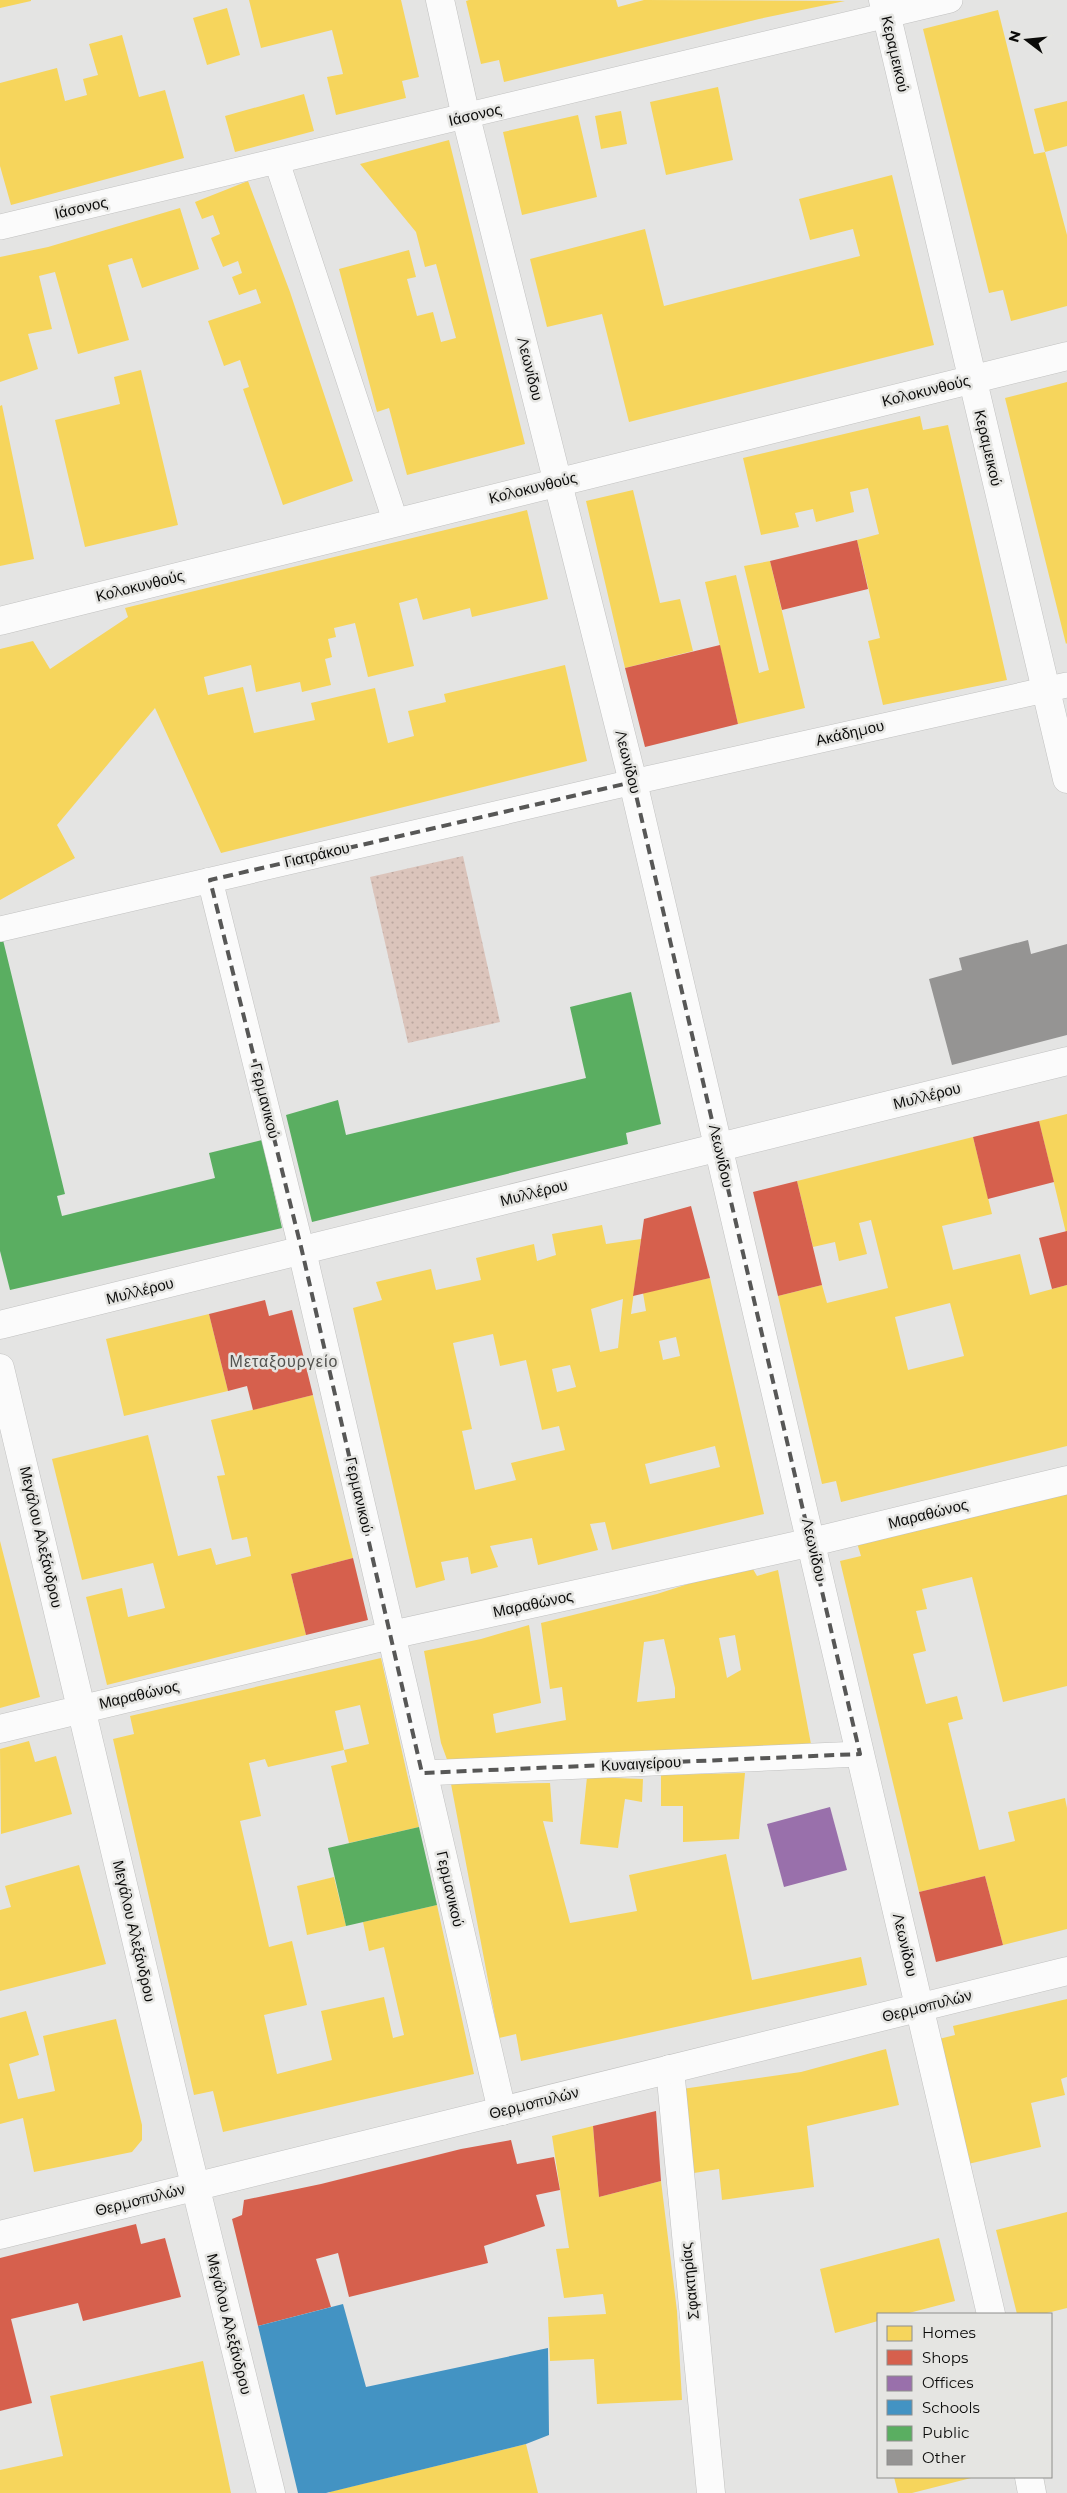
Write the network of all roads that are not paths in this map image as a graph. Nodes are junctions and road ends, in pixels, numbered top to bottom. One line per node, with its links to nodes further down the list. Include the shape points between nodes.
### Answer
1 (440, 0): 4 (street, Λεωνίδου)
2 (950, 0): 3 (street, Ιάσονος)
3 (884, 8): 4 (street, Ιάσονος); 8 (street, Κεραμεικού)
4 (466, 117): 5 (street, Ιάσονος); 9 (street, Λεωνίδου)
5 (277, 162): 6 (street, Ιάσονος); 10 (street)
6 (0, 227)
7 (1067, 356): 8 (street, Κολοκυνθούς)
8 (972, 379): 9 (street, Κολοκυνθούς); 12 (street, Κεραμεικού)
9 (558, 482): 10 (street, Κολοκυνθούς); 14 (street, Λεωνίδου)
10 (396, 523): 11 (street, Κολοκυνθούς)
11 (0, 621)
12 (1056, 687): 13 (street, Κεραμεικού); 14 (street, Ακάδημου)
13 (1067, 779)
14 (634, 782): 15 (street, Γιατράκου); 18 (street, Λεωνίδου)
15 (210, 880): 16 (street, Γιατράκου); 19 (street, Γερμανικού)
16 (0, 929)
17 (1067, 1061): 18 (street, Μυλλέρου)
18 (719, 1147): 19 (street, Μυλλέρου); 23 (street, Λεωνίδου)
19 (302, 1251): 20 (street, Μυλλέρου); 24 (street, Γερμανικού)
20 (0, 1325)
21 (0, 1368): 25 (street, Μεγάλου Αλεξάνδρου)
22 (1067, 1480): 23 (street, Μαραθώνος)
23 (812, 1542): 24 (street, Μαραθώνος); 27 (street, Λεωνίδου)
24 (391, 1635): 25 (street, Μαραθώνος); 28 (street, Γερμανικού)
25 (82, 1708): 26 (street, Μαραθώνος); 33 (street, Μεγάλου Αλεξάνδρου)
26 (0, 1729)
27 (860, 1754): 28 (street, Κυναιγείρου); 30 (street, Λεωνίδου)
28 (422, 1773): 32 (street, Γερμανικού)
29 (1067, 1971): 30 (street, Θερμοπυλών)
30 (920, 2008): 31 (street, Θερμοπυλών); 35 (street, Λεωνίδου)
31 (670, 2069): 32 (street, Θερμοπυλών); 38 (street, Σφακτηρίας)
32 (502, 2111): 33 (street, Θερμοπυλών)
33 (196, 2187): 34 (street, Θερμοπυλών); 37 (street, Μεγάλου Αλεξάνδρου)
34 (0, 2234)
35 (991, 2313)
36 (1029, 2478): 39 (street)
37 (271, 2493)
38 (711, 2493)
39 (1032, 2493)

